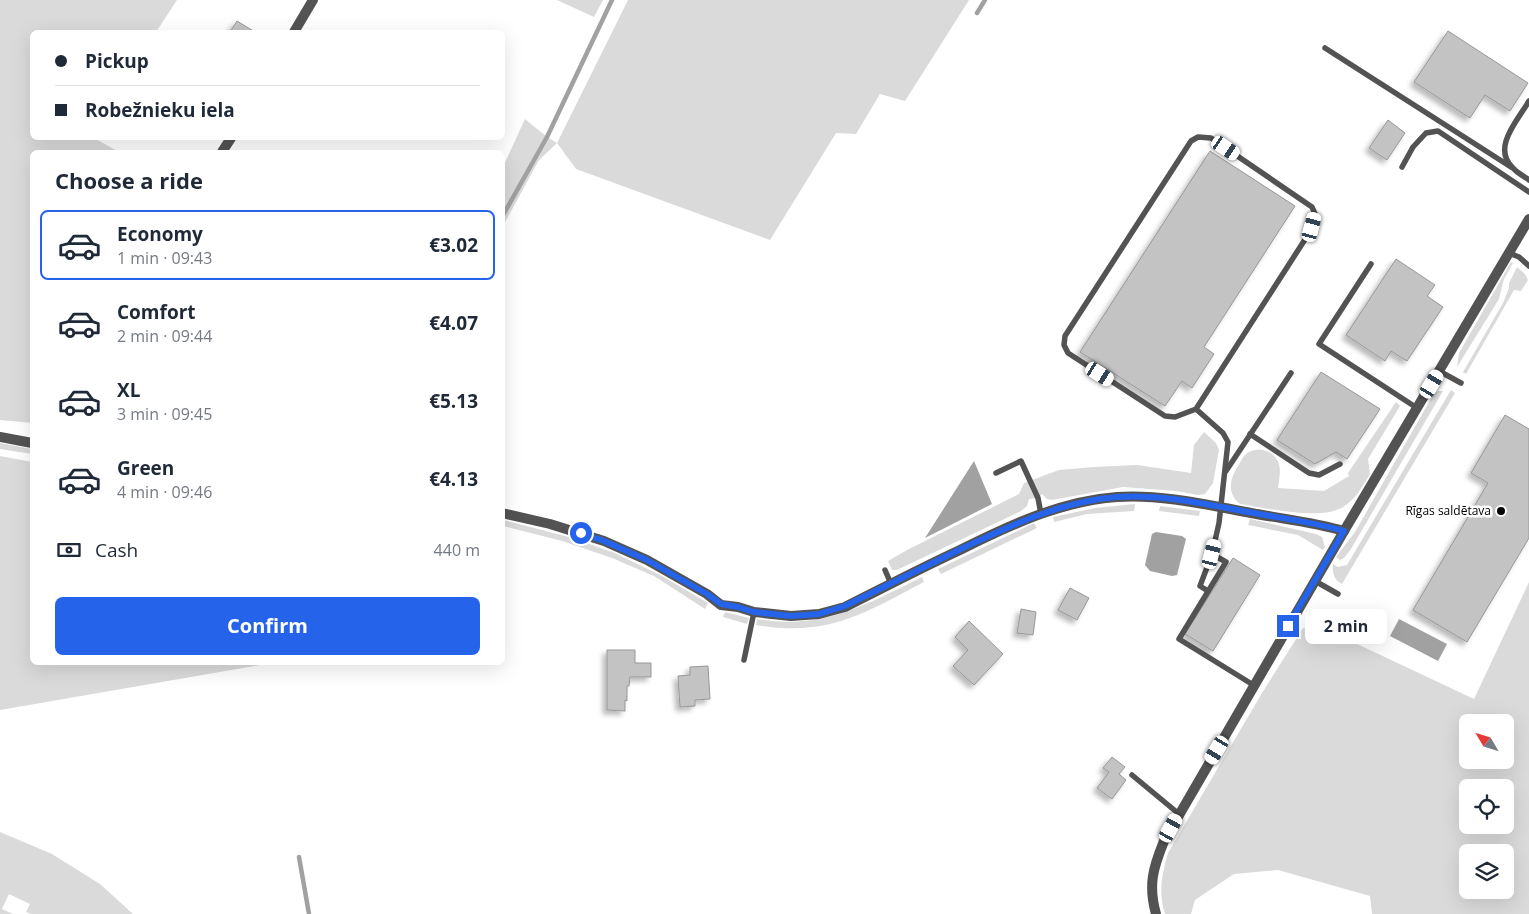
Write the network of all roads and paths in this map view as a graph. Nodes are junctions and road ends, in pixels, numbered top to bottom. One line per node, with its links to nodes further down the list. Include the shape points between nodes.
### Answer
1 (313, 0): 2 (street)
2 (295, 30)
3 (1326, 48): 6 (lane)
4 (1529, 101): 6 (lane, via 1505,139 1504,155)
5 (1402, 167): 8 (lane, via 1413,146 1426,133 1438,131)
6 (1511, 167): 7 (lane)
7 (1529, 180)
8 (1529, 192)
9 (1529, 219): 10 (street)
10 (1509, 253): 12 (lane); 13 (street)
11 (1371, 264): 16 (lane, via 1319,344)
12 (1529, 266)
13 (1439, 371): 15 (lane); 16 (street)
14 (1291, 373): 18 (lane)
15 (1461, 384)
16 (1417, 408): 27 (street)
17 (1196, 409): 17 (lane, via 1175,417 1165,416 1068,353 1064,345 1065,336 1159,190 1191,141 1198,137 1211,138 1312,207 1316,216); 22 (lane, via 1223,433 1228,442)
18 (1250, 434): 21 (lane, via 1309,473 1319,475); 22 (lane)
19 (0, 437): 20 (street)
20 (30, 443)
21 (1340, 464)
22 (1225, 472): 24 (lane)
23 (996, 473): 26 (lane, via 1022,461 1038,498)
24 (1220, 507): 26 (street, via 1150,497 1116,497); 27 (street, via 1321,524); 28 (lane)
25 (505, 513): 34 (street, via 604,541 647,560 721,604)
26 (1041, 514): 31 (street)
27 (1344, 531): 30 (street)
28 (1212, 554): 32 (lane, via 1200,586); 32 (lane, via 1226,562)
29 (885, 570): 31 (lane)
30 (1315, 581): 33 (lane); 36 (street)
31 (891, 584): 34 (street, via 845,606 819,614 791,616)
32 (1208, 591): 36 (lane, via 1180,639)
33 (1338, 594)
34 (754, 612): 35 (lane)
35 (744, 660)
36 (1255, 686): 38 (street)
37 (1132, 775): 38 (lane)
38 (1179, 814): 39 (street, via 1154,865 1151,887)
39 (1156, 914)

